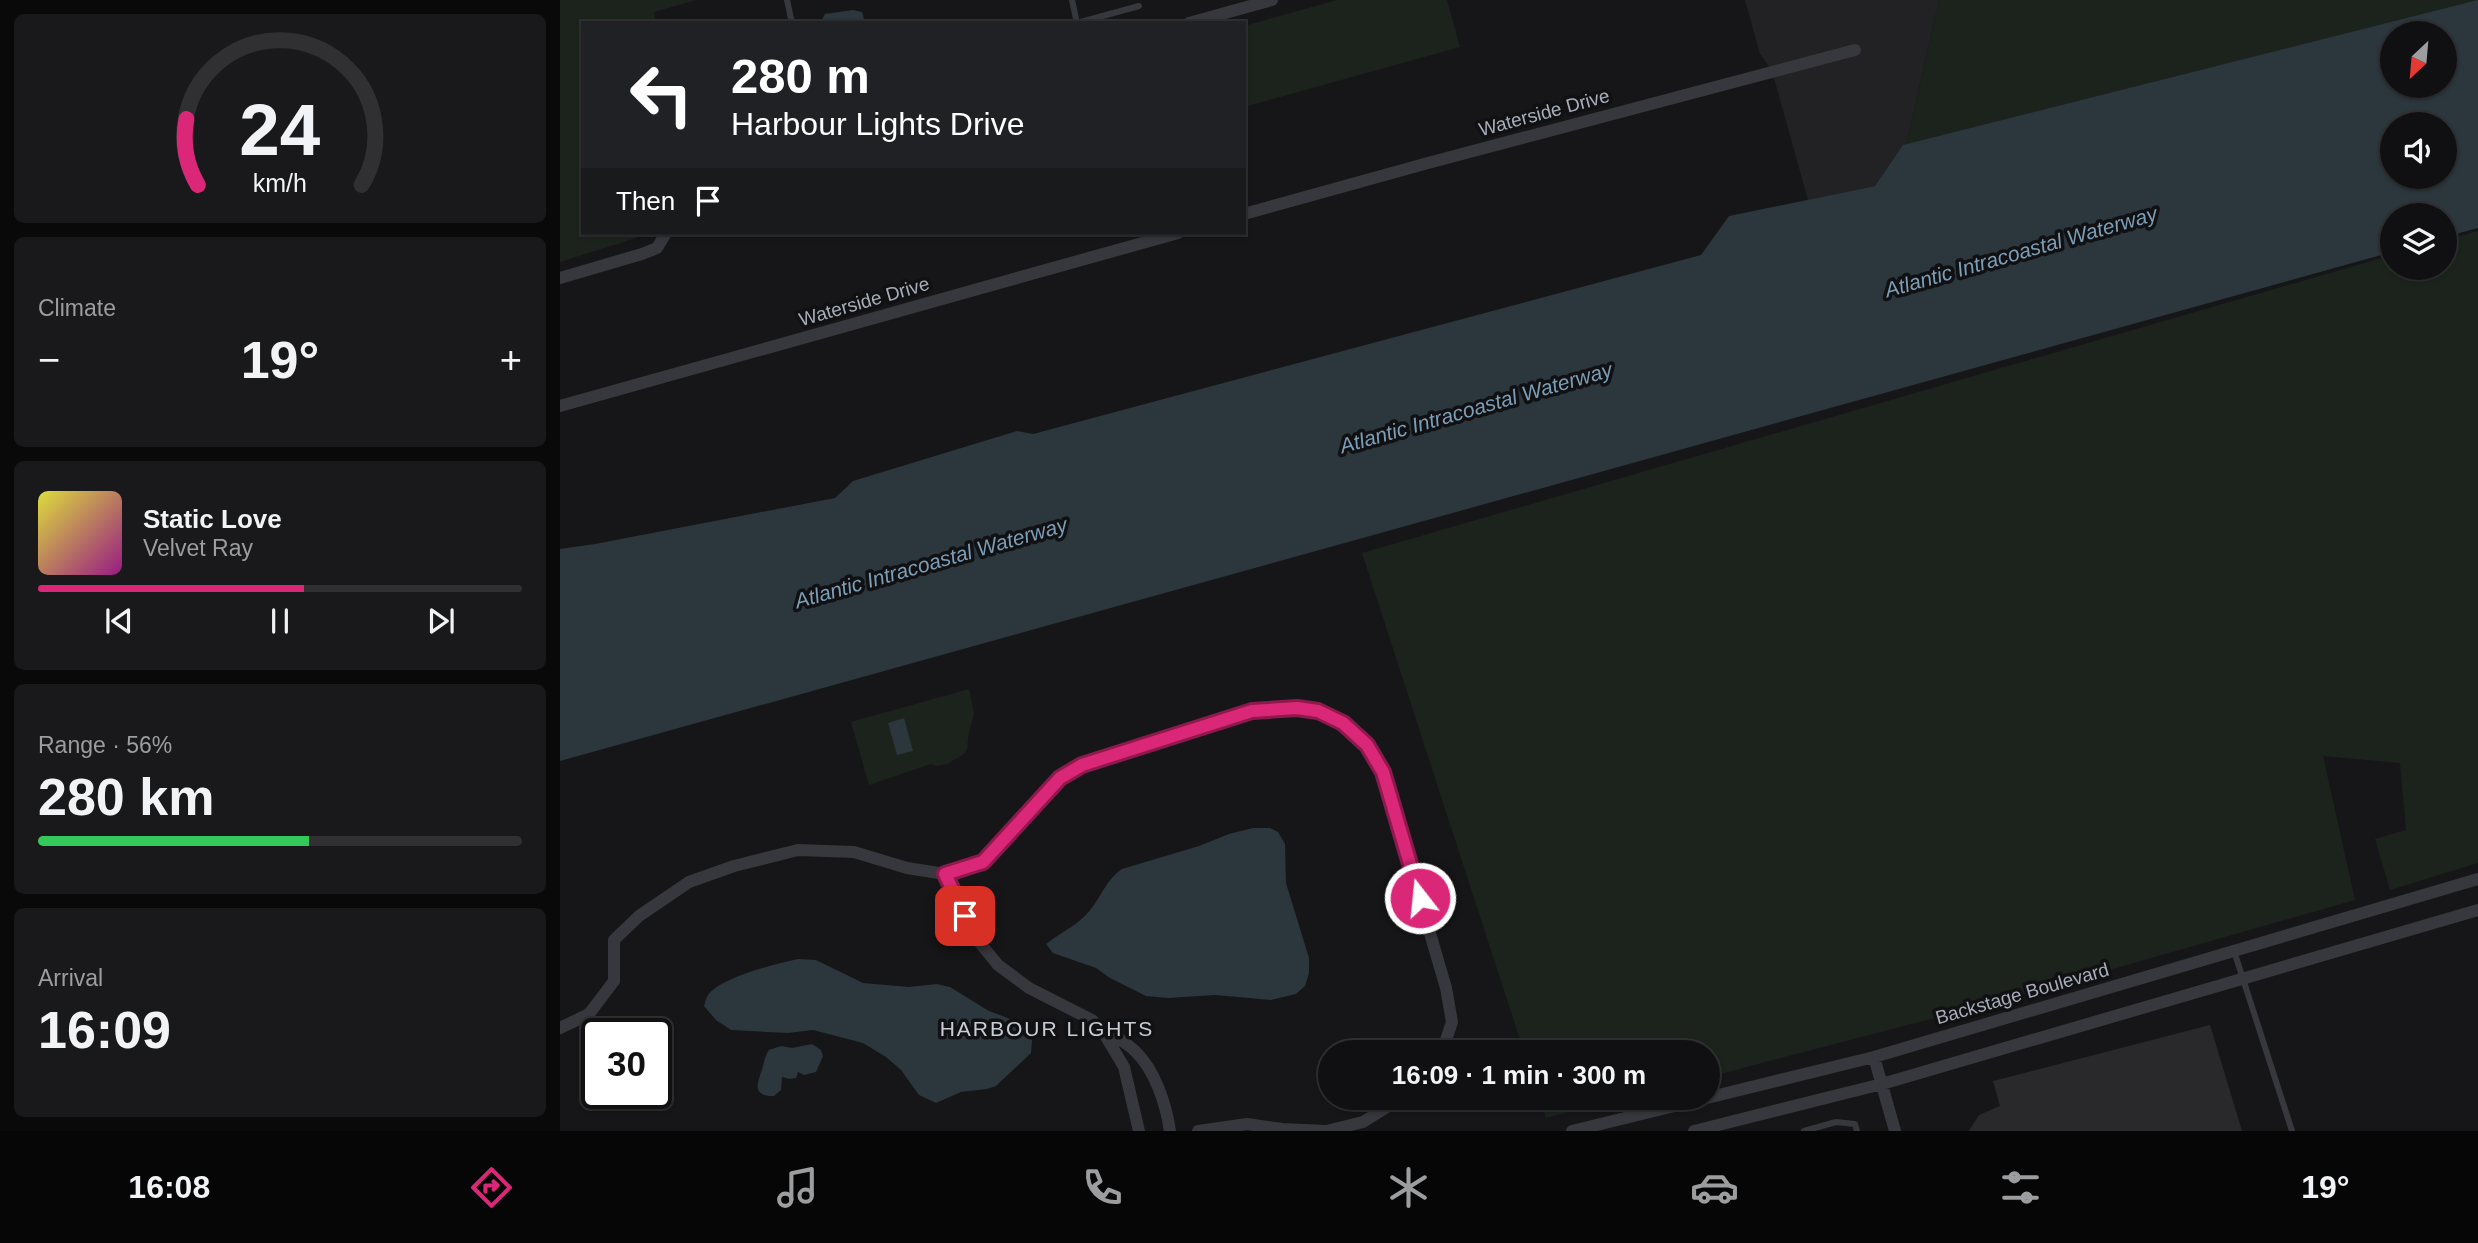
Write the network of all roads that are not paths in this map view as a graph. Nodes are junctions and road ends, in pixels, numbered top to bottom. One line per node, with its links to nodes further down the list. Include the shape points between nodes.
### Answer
1 (787, 0): 5 (lane)
2 (1072, 0): 6 (lane)
3 (1272, 0): 8 (street)
4 (1139, 6): 7 (lane)
5 (792, 21)
6 (1077, 21)
7 (1084, 21)
8 (1196, 21)
9 (1855, 50): 10 (street, Waterside Drive)
10 (1246, 213)
11 (665, 235): 13 (street, via 650,251)
12 (1171, 235): 14 (street, Waterside Drive)
13 (560, 278)
14 (560, 406)
15 (945, 874): 20 (street, via 854,852 798,850 689,883 639,916 614,940 614,981 589,1014); 21 (street, via 975,937 998,965); 22 (street, via 983,862 1060,778 1082,765 1252,711 1318,711 1343,723 1367,745 1383,772 1446,988 1452,1022)
16 (2478, 879): 18 (street, Backstage Boulevard)
17 (2478, 910): 19 (street)
18 (2234, 951): 19 (lane); 23 (street, Backstage Boulevard)
19 (2241, 979): 24 (street); 34 (lane)
20 (560, 1028)
21 (1102, 1030): 26 (street, via 1124,1067); 27 (street, via 1144,1061)
22 (1446, 1040)
23 (1874, 1057): 24 (street); 29 (street, Backstage Boulevard)
24 (1882, 1084): 30 (street); 33 (street)
25 (1382, 1110): 28 (street, via 1363,1122 1326,1131 1247,1124)
26 (1139, 1131)
27 (1170, 1131)
28 (1198, 1131)
29 (1573, 1131)
30 (1694, 1131)
31 (1804, 1131): 32 (lane, via 1836,1122 1854,1124)
32 (1857, 1131)
33 (1895, 1131)
34 (2292, 1131)

